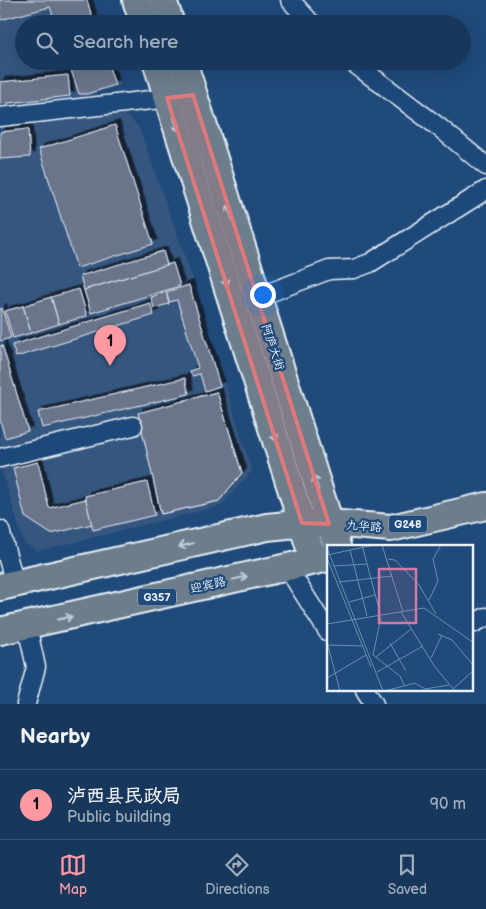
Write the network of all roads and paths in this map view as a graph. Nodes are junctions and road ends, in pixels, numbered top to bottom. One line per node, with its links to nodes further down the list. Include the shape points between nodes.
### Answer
1 (136, 0): 4 (highway)
2 (163, 0): 5 (highway)
3 (290, 0): 6 (street)
4 (141, 15)
5 (168, 15)
6 (304, 15)
7 (159, 70): 11 (highway)
8 (186, 70): 10 (highway, 阿庐大街)
9 (364, 70): 13 (street)
10 (193, 95): 11 (street); 15 (highway, 阿庐大街, one-way to 10)
11 (167, 98): 12 (street); 20 (highway, one-way to 20)
12 (0, 117)
13 (486, 166)
14 (486, 190): 15 (street, via 370,263 329,270)
15 (258, 297): 22 (highway, 阿庐大街, one-way to 15)
16 (133, 426): 17 (street)
17 (0, 458)
18 (486, 506): 22 (highway, 九华路 / G248, via 391,528)
19 (486, 522): 23 (highway, 九华路 / G248)
20 (302, 523): 22 (highway, G248); 24 (highway); 26 (highway, one-way to 26, via 248,530)
21 (0, 530): 26 (street)
22 (333, 535)
23 (383, 545)
24 (321, 560): 25 (highway, 迎宾路 / G357)
25 (288, 567): 29 (highway, 迎宾路 / G357, one-way to 25); 30 (street)
26 (7, 585)
27 (486, 617): 28 (street)
28 (474, 623)
29 (28, 626): 31 (highway, 迎宾路 / G357); 32 (street, via 36,667)
30 (327, 630)
31 (0, 631)
32 (26, 704)

